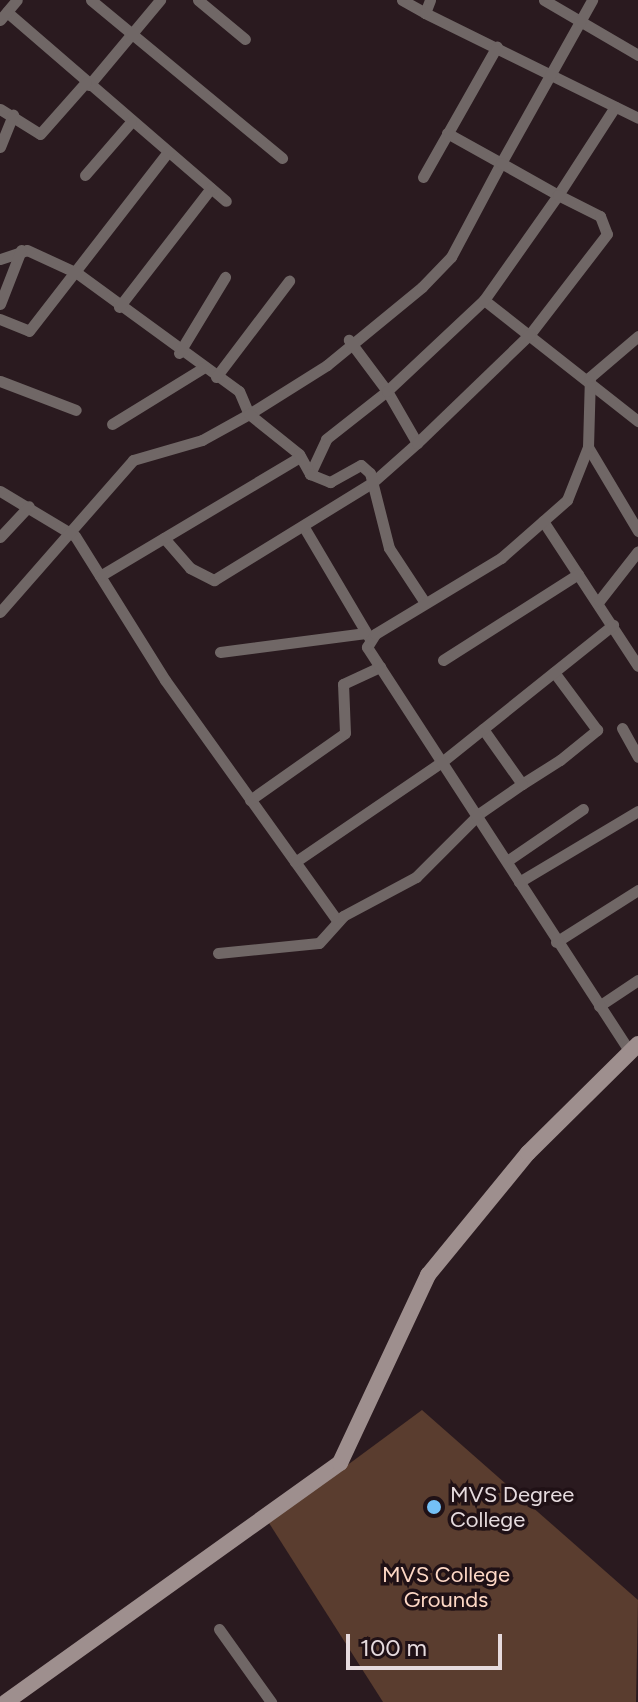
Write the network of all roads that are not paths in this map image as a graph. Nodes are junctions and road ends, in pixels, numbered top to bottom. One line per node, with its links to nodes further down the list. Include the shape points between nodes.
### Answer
1 (17, 0): 10 (street)
2 (91, 0): 12 (street)
3 (160, 0): 12 (street)
4 (198, 0): 13 (street)
5 (402, 0): 9 (street)
6 (430, 0): 9 (street)
7 (592, 0): 11 (street)
8 (540, 2): 11 (street)
9 (425, 13): 14 (street)
10 (3, 15): 17 (street)
11 (579, 23): 15 (street); 16 (street)
12 (132, 34): 17 (street); 26 (street)
13 (245, 39)
14 (497, 46): 16 (street); 23 (street)
15 (638, 55)
16 (549, 76): 18 (street); 27 (street)
17 (88, 84): 20 (street, via 40,134); 22 (street)
18 (615, 107): 21 (street); 31 (street)
19 (0, 109): 20 (street)
20 (13, 114): 24 (street)
21 (638, 118)
22 (131, 122): 25 (street); 28 (street)
23 (447, 133): 27 (street); 29 (street)
24 (0, 147)
25 (168, 152): 30 (street); 35 (street)
26 (282, 158)
27 (501, 163): 31 (street); 44 (street, via 451,257)
28 (85, 175)
29 (423, 177)
30 (211, 188): 32 (street); 40 (street)
31 (558, 195): 38 (street); 42 (street, via 608,228)
32 (226, 201)
33 (11, 249): 34 (street); 35 (street); 39 (street)
34 (0, 259)
35 (77, 273): 40 (street); 41 (street, via 25,334)
36 (225, 277): 45 (street)
37 (289, 281): 47 (street)
38 (484, 300): 42 (street); 50 (street)
39 (0, 304)
40 (119, 307): 45 (street)
41 (0, 319)
42 (530, 334): 48 (street); 55 (street)
43 (638, 336): 48 (street)
44 (349, 340): 50 (street); 52 (street, via 327,365)
45 (179, 353): 46 (street)
46 (203, 368): 47 (street); 54 (street)
47 (216, 377): 52 (street, via 239,391)
48 (590, 377): 53 (street); 56 (street)
49 (0, 381): 51 (street)
50 (387, 391): 55 (street); 58 (street, via 326,439)
51 (76, 410)
52 (249, 414): 57 (street); 65 (street, via 202,440 133,460)
53 (638, 421)
54 (112, 424)
55 (417, 443): 59 (street)
56 (588, 447): 62 (street, via 567,500); 64 (street)
57 (300, 457): 58 (street); 67 (street)
58 (310, 474): 59 (street, via 330,482 361,465)
59 (373, 482): 63 (street); 71 (street, via 389,548)
60 (0, 491): 61 (street)
61 (29, 506): 65 (street); 66 (street)
62 (543, 521): 69 (street); 71 (street, via 501,558)
63 (305, 529): 67 (street, via 214,580 190,568); 75 (street)
64 (638, 531)
65 (72, 533): 70 (street); 73 (street)
66 (0, 537)
67 (164, 538): 70 (street)
68 (638, 551): 72 (street)
69 (578, 574): 72 (street); 77 (street)
70 (100, 576): 86 (street)
71 (424, 601): 75 (street)
72 (599, 601): 74 (street)
73 (0, 612)
74 (613, 625): 78 (street); 80 (street)
75 (369, 637): 76 (street); 79 (street)
76 (220, 652)
77 (443, 660)
78 (638, 666)
79 (380, 667): 84 (street); 86 (street, via 343,684 345,733)
80 (554, 672): 82 (street); 85 (street, via 597,730)
81 (622, 728): 83 (street)
82 (483, 729): 84 (street); 85 (street)
83 (638, 757)
84 (443, 761): 89 (street); 91 (street)
85 (522, 784): 89 (street)
86 (250, 800): 91 (street)
87 (583, 809): 90 (street)
88 (638, 811): 92 (street)
89 (480, 813): 90 (street); 94 (street, via 416,877)
90 (507, 861): 92 (street)
91 (295, 862): 94 (street)
92 (519, 882): 95 (street)
93 (638, 890): 95 (street)
94 (338, 922): 96 (street, via 319,943)
95 (556, 942): 98 (street)
96 (218, 953)
97 (638, 980): 98 (street)
98 (599, 1006): 99 (street)
99 (634, 1048): 101 (street, via 528,1153 428,1275 340,1463)
100 (219, 1629): 102 (street)
101 (6, 1702)
102 (271, 1702)

